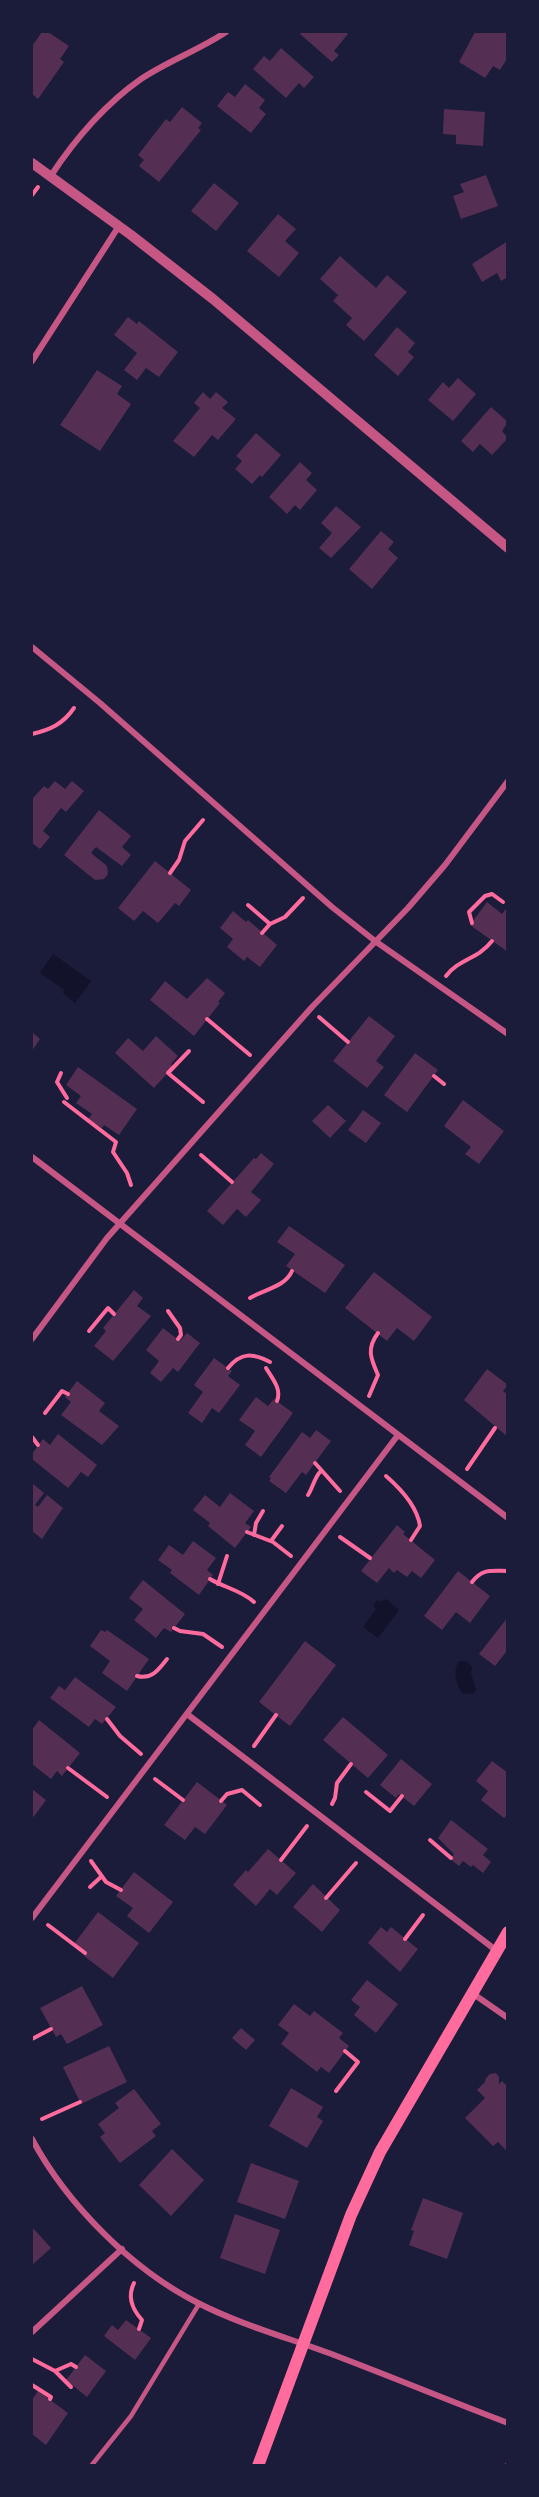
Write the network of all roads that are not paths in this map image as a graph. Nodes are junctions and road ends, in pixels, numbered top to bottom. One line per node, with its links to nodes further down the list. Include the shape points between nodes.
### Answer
1 (226, 32): 3 (street, via 149,75 118,98 73,143)
2 (32, 163): 3 (street)
3 (50, 177): 4 (street)
4 (118, 226): 5 (street); 6 (street, via 213,299)
5 (32, 361)
6 (507, 548)
7 (32, 647): 9 (street)
8 (507, 781): 9 (street, via 445,865)
9 (375, 941): 10 (street); 12 (street)
10 (507, 1034)
11 (32, 1157): 12 (street)
12 (119, 1224): 13 (street); 14 (street)
13 (32, 1339)
14 (398, 1435): 15 (street); 16 (street)
15 (507, 1518)
16 (187, 1714): 17 (street); 19 (street)
17 (32, 1918)
18 (507, 1932): 19 (main road)
19 (497, 1950): 20 (main road)
20 (472, 1993): 21 (street); 26 (main road, via 380,2151 351,2215)
21 (507, 2018)
22 (32, 2139): 23 (street, via 57,2181 86,2216)
23 (122, 2249): 24 (street); 25 (street)
24 (200, 2304): 26 (street); 28 (lane, via 131,2416)
25 (32, 2332)
26 (304, 2344): 27 (street); 29 (main road)
27 (507, 2423)
28 (91, 2466)
29 (258, 2466)

